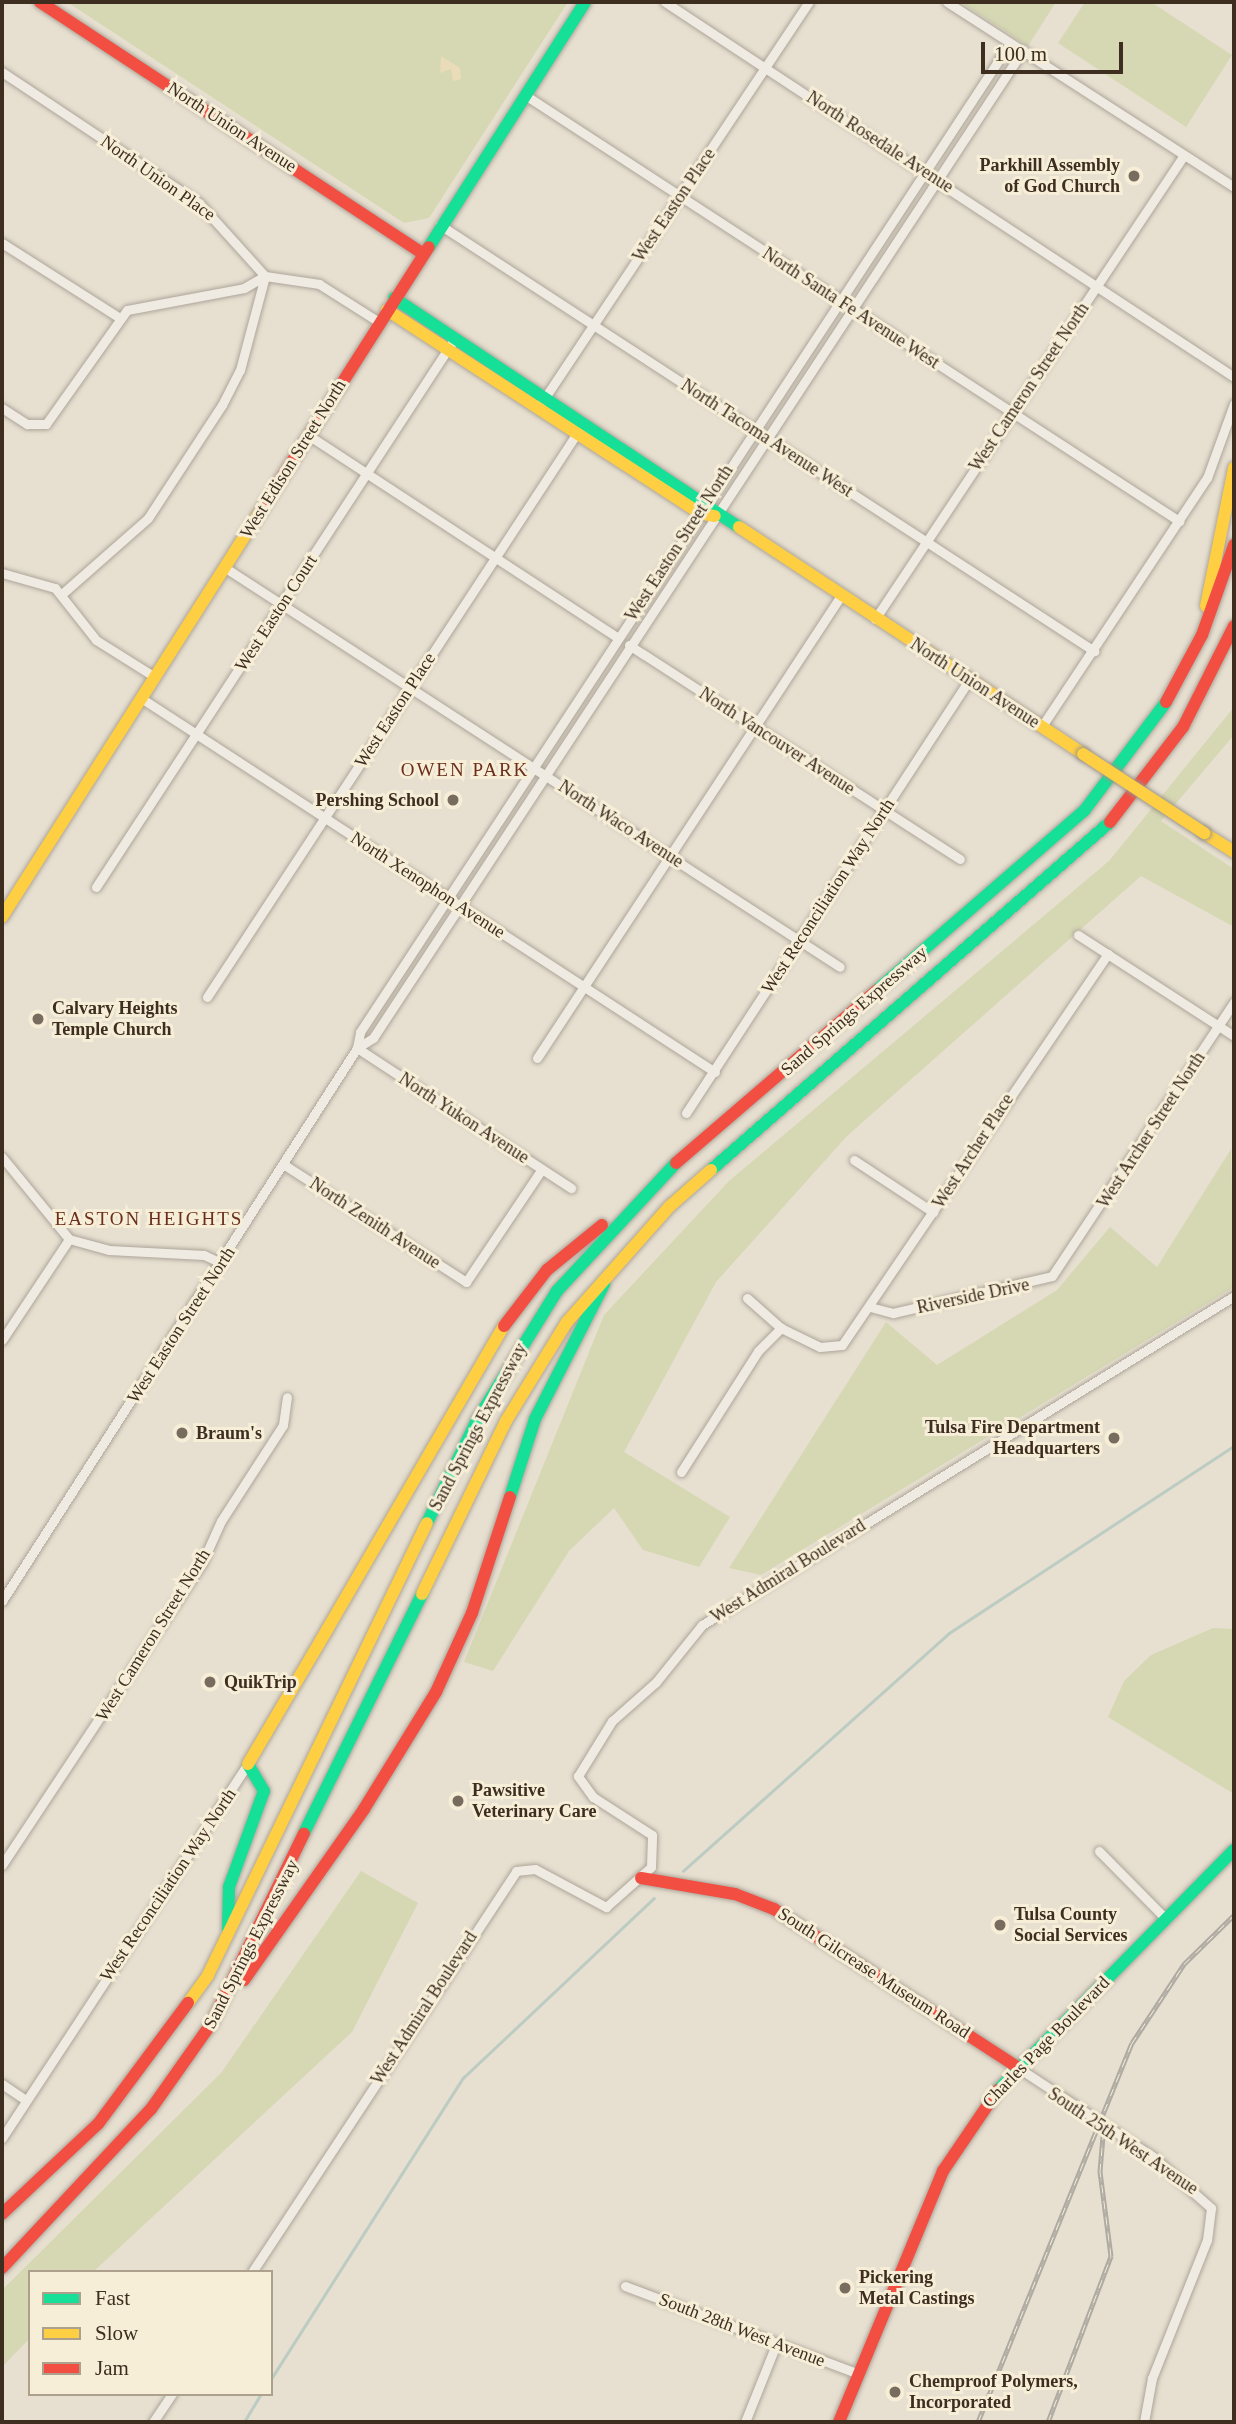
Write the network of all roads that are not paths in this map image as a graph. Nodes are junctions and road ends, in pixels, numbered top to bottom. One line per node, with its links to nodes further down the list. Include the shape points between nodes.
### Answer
1 (40, 2): 18 (main road, North Union Avenue)
2 (585, 2): 10 (main road, West Edison Street North)
3 (665, 2): 8 (street, North Rosedale Avenue)
4 (808, 2): 8 (street, West Easton Place)
5 (947, 2): 6 (street)
6 (1010, 43): 7 (street); 12 (street, West Easton Street North)
7 (1023, 50): 11 (street); 13 (street, West Easton Street North)
8 (765, 68): 12 (street, North Rosedale Avenue); 15 (street, West Easton Place)
9 (2, 72): 19 (street, North Union Place, via 199,203)
10 (524, 95): 15 (street, North Santa Fe Avenue West); 16 (main road, West Edison Street North)
11 (1184, 155): 14 (street); 20 (street, West Cameron Street North)
12 (925, 172): 13 (street, North Rosedale Avenue); 21 (street, West Easton Street North)
13 (938, 180): 20 (street, North Rosedale Avenue); 23 (street, West Easton Street North)
14 (1234, 187)
15 (679, 196): 21 (street, North Santa Fe Avenue West); 26 (street, West Easton Place)
16 (440, 225): 18 (main road, West Edison Street North); 26 (street, North Tacoma Avenue West)
17 (2, 243): 24 (street)
18 (422, 253): 22 (main road, West Edison Street North)
19 (265, 276): 24 (street, via 244,288 135,306); 25 (street, via 319,284); 48 (street, via 240,370 215,416 148,518)
20 (1098, 284): 29 (street, North Rosedale Avenue); 33 (street, West Cameron Street North)
21 (840, 301): 23 (street, North Santa Fe Avenue West); 35 (street, West Easton Street North)
22 (390, 304): 25 (main road, West Edison Street North); 27 (main road, North Union Avenue); 28 (main road, North Union Avenue)
23 (852, 309): 33 (street, North Santa Fe Avenue West); 37 (street, West Easton Street North)
24 (118, 317): 32 (street, via 56,416 32,426)
25 (379, 322): 36 (main road, West Edison Street North)
26 (593, 325): 30 (street, West Easton Place); 35 (street, North Tacoma Avenue West)
27 (455, 338): 28 (street, West Easton Court); 30 (main road, North Union Avenue)
28 (447, 350): 30 (main road, North Union Avenue); 39 (street, West Easton Court)
29 (1234, 377)
30 (542, 402): 34 (main road, North Union Avenue)
31 (1234, 404): 42 (street, via 1218,454)
32 (2, 408)
33 (1012, 412): 42 (street, North Santa Fe Avenue West); 43 (street, West Cameron Street North)
34 (581, 428): 40 (main road, North Union Avenue); 45 (street, West Easton Place)
35 (753, 429): 37 (street, North Tacoma Avenue West); 40 (street, West Easton Street North)
36 (307, 435): 39 (street); 46 (main road, West Edison Street North)
37 (766, 438): 41 (street, West Easton Street North); 43 (street, North Tacoma Avenue West)
38 (1234, 468): 55 (main road)
39 (368, 475): 45 (street); 50 (street, West Easton Court)
40 (703, 508): 41 (main road, North Union Avenue); 52 (street, West Easton Street North)
41 (715, 516): 49 (main road, North Union Avenue); 54 (street, West Easton Street North)
42 (1179, 521): 60 (street)
43 (926, 543): 51 (street, West Cameron Street North); 60 (street, North Tacoma Avenue West)
44 (1234, 545): 55 (main road, Sand Springs Expressway)
45 (495, 557): 56 (street); 64 (street, West Easton Place)
46 (224, 567): 50 (street, North Waco Avenue); 62 (main road, West Edison Street North)
47 (2, 573): 48 (street)
48 (63, 593): 62 (street, via 96,640)
49 (840, 597): 51 (main road, North Union Avenue); 67 (street)
50 (281, 604): 64 (street, North Waco Avenue); 69 (street, West Easton Court)
51 (875, 619): 63 (main road, North Union Avenue)
52 (624, 626): 54 (street); 56 (street, West Easton Street North)
53 (1234, 626): 65 (main road, Sand Springs Expressway)
54 (637, 634): 57 (street, West Easton Street North)
55 (1202, 635): 98 (main road, Sand Springs Expressway, via 1149,731 1070,826)
56 (617, 637): 59 (street, West Easton Street North)
57 (629, 645): 61 (street, West Easton Street North); 67 (street, North Vancouver Avenue)
58 (1234, 649): 65 (main road)
59 (609, 650): 61 (street); 70 (street, West Easton Street North)
60 (1094, 651): 68 (street)
61 (621, 657): 71 (street, West Easton Street North)
62 (155, 677): 66 (main road, West Edison Street North)
63 (969, 680): 68 (main road, North Union Avenue); 72 (street, West Reconciliation Way North)
64 (411, 686): 70 (street, North Waco Avenue); 73 (street, West Easton Place)
65 (1202, 695): 104 (main road, Sand Springs Expressway, via 1153,771 1090,843 686,1191)
66 (141, 698): 69 (street, North Xenophon Avenue); 80 (main road, West Edison Street North)
67 (754, 726): 72 (street, North Vancouver Avenue); 75 (street)
68 (1042, 726): 74 (main road, North Union Avenue, bridge)
69 (197, 734): 73 (street, North Xenophon Avenue); 77 (street, West Easton Court)
70 (533, 767): 71 (street, North Waco Avenue); 78 (street, West Easton Street North)
71 (545, 775): 75 (street, North Waco Avenue); 79 (street, West Easton Street North)
72 (883, 810): 76 (street, North Vancouver Avenue); 82 (street, West Reconciliation Way North)
73 (324, 818): 78 (street, North Xenophon Avenue); 86 (street, West Easton Place)
74 (1234, 852)
75 (670, 857): 82 (street, North Waco Avenue); 85 (street)
76 (960, 859)
77 (96, 887)
78 (447, 898): 79 (street, North Xenophon Avenue); 90 (street, West Easton Street North, via 360,1032)
79 (460, 906): 85 (street, North Xenophon Avenue); 90 (street, West Easton Street North, via 373,1038)
80 (2, 917)
81 (1078, 935): 83 (street)
82 (799, 940): 84 (street, North Waco Avenue); 92 (street, West Reconciliation Way North)
83 (1108, 954): 88 (street); 100 (street, West Archer Place)
84 (841, 967)
85 (584, 986): 91 (street); 92 (street, North Xenophon Avenue)
86 (207, 997)
87 (1234, 1002): 88 (street, West Archer Street North)
88 (1219, 1026): 89 (street); 102 (street, West Archer Street North)
89 (1234, 1035)
90 (358, 1048): 96 (street, West Easton Street North); 97 (street, North Yukon Avenue)
91 (537, 1058)
92 (715, 1072): 93 (street, West Reconciliation Way North)
93 (687, 1113)
94 (2, 1157): 101 (street)
95 (854, 1160): 100 (street)
96 (283, 1164): 97 (street, North Zenith Avenue, via 466,1282); 103 (street, West Easton Street North)
97 (542, 1169): 99 (street, North Yukon Avenue)
98 (658, 1179): 113 (main road, West Reconciliation Way North, via 547,1270 507,1321); 119 (main road, Sand Springs Expressway, via 590,1251 524,1338)
99 (571, 1188)
100 (933, 1212): 107 (street, West Archer Place)
101 (69, 1239): 103 (street, via 109,1250 204,1255); 109 (street)
102 (1067, 1257): 107 (street, Riverside Drive, via 1041,1282 893,1313)
103 (221, 1264): 112 (street, West Easton Street North)
104 (612, 1265): 120 (main road, Sand Springs Expressway, via 516,1403); 120 (main road, via 535,1419 472,1613 436,1692 285,1927)
105 (1234, 1296): 117 (street, West Admiral Boulevard, via 702,1625 656,1682 612,1721 579,1772 584,1790 652,1836 655,1854)
106 (747, 1298): 108 (street)
107 (870, 1307): 108 (street, West Archer Place, via 838,1347 824,1349)
108 (781, 1328): 111 (street, via 758,1351)
109 (2, 1340)
110 (287, 1397): 116 (street, West Cameron Street North, via 282,1425 221,1521 202,1563)
111 (681, 1472)
112 (2, 1601)
113 (248, 1764): 119 (main road, via 264,1791 229,1887); 123 (street, West Reconciliation Way North)
114 (1234, 1850): 118 (main road, Charles Page Boulevard)
115 (1099, 1851): 118 (street)
116 (2, 1865)
117 (641, 1878): 121 (main road, South Gilcrease Museum Road, via 735,1894 774,1909); 129 (street, West Admiral Boulevard, via 606,1906 535,1869 509,1878)
118 (1166, 1919): 121 (main road, Charles Page Boulevard)
119 (228, 1936): 125 (main road, Sand Springs Expressway, via 139,2076 82,2141)
120 (211, 2024): 126 (main road, Sand Springs Expressway, via 151,2109)
121 (1017, 2067): 132 (main road, Charles Page Boulevard, via 971,2123 943,2171); 137 (street, South 25th West Avenue, via 1208,2198 1206,2240 1152,2378)
122 (2, 2084): 123 (street)
123 (26, 2099): 124 (street, West Reconciliation Way North)
124 (2, 2138)
125 (2, 2214)
126 (50, 2218): 127 (main road); 128 (main road, Sand Springs Expressway)
127 (2, 2262)
128 (2, 2268)
129 (253, 2270)
130 (625, 2286): 131 (street, South 28th West Avenue)
131 (777, 2343): 132 (street, South 28th West Avenue); 135 (street)
132 (859, 2374): 136 (main road, Charles Page Boulevard)
133 (171, 2396): 134 (street)
134 (153, 2422)
135 (745, 2422)
136 (839, 2422)
137 (1144, 2422)

